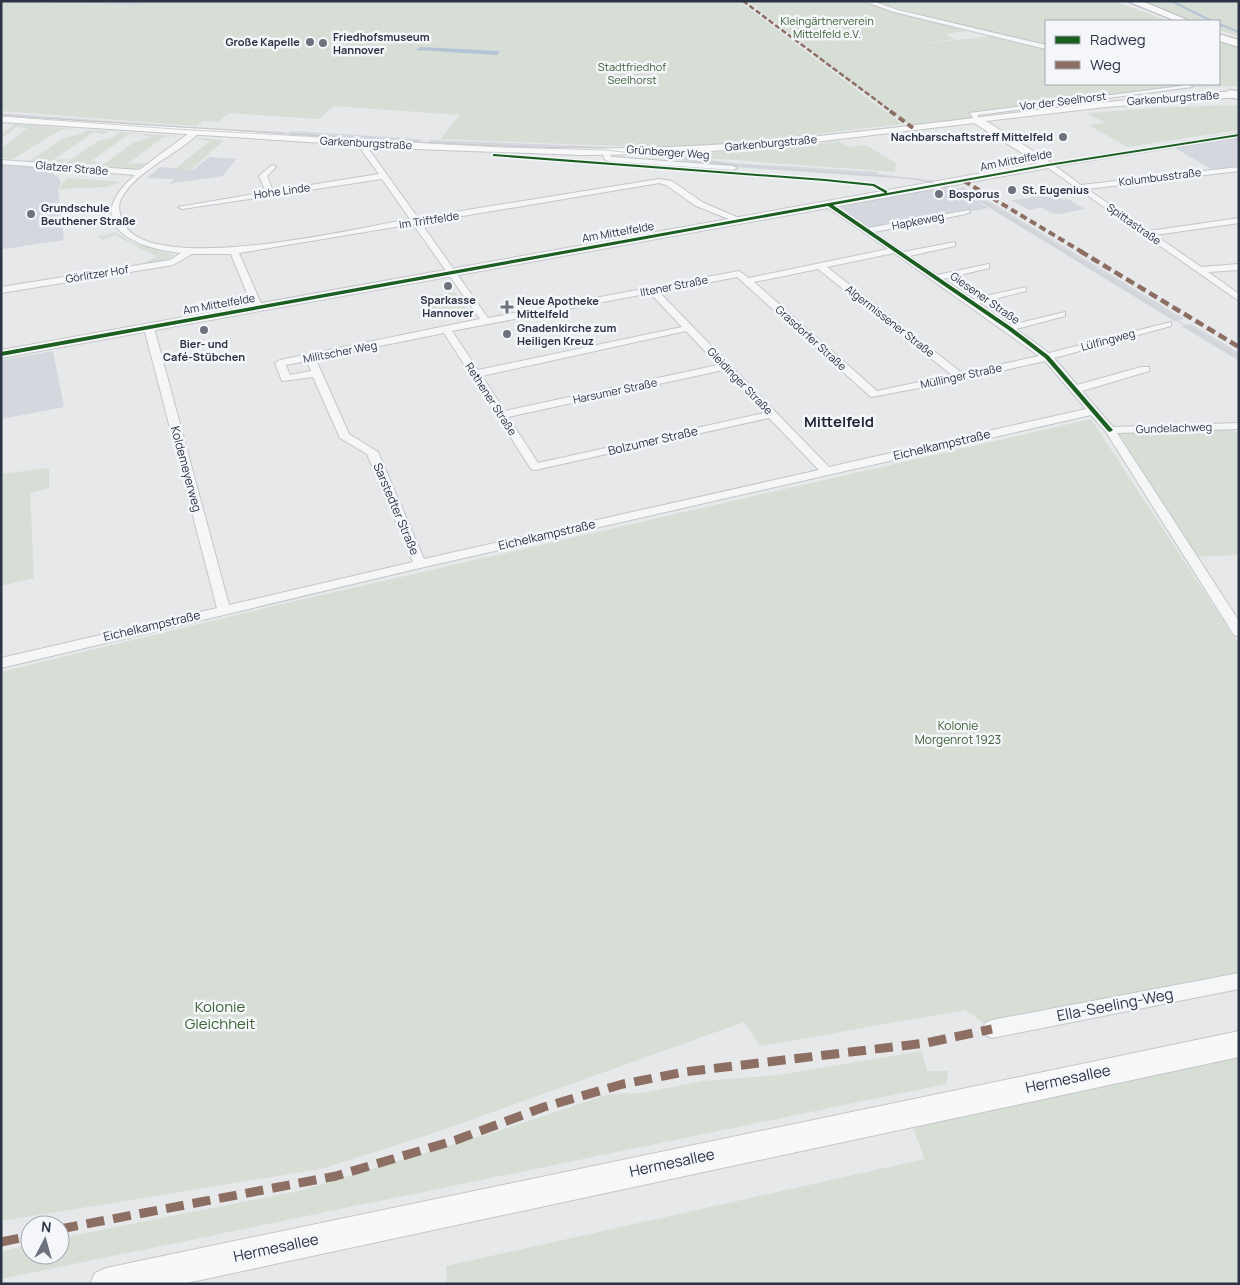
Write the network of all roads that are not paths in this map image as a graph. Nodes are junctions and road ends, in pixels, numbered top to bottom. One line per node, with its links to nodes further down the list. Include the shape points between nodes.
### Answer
1 (866, 1): 8 (street, via 896,12)
2 (1123, 1): 4 (highway)
3 (1132, 1): 5 (highway)
4 (1172, 20)
5 (1182, 20)
6 (1220, 35): 7 (highway)
7 (1239, 42)
8 (1045, 47)
9 (1186, 85): 11 (street, Vor der Seelhorst, via 1189,87 972,113)
10 (1236, 95): 11 (main road, Garkenburgstraße, via 1118,102)
11 (977, 120): 16 (main road, Garkenburgstraße, via 757,145); 18 (main road, Spittastraße)
12 (4, 121): 13 (main road, Garkenburgstraße)
13 (195, 133): 15 (main road, Garkenburgstraße); 22 (street, Im Triftfelde)
14 (1239, 135): 18 (street, Am Mittelfelde)
15 (369, 143): 16 (main road, Garkenburgstraße); 23 (street, via 366,151)
16 (606, 152): 20 (street, Grünberger Weg, via 608,159)
17 (1, 162): 22 (street, Glatzer Straße)
18 (1048, 165): 24 (street, Spittastraße); 26 (main road, Am Mittelfelde)
19 (272, 167): 25 (street, via 263,176)
20 (733, 168)
21 (1239, 169): 24 (street, Kolumbusstraße)
22 (142, 173): 35 (street, Im Triftfelde, via 117,199 115,206 119,224 140,241)
23 (383, 176): 25 (street, Hohe Linde); 31 (street)
24 (1081, 187): 33 (street, Spittastraße)
25 (270, 192): 27 (street, Hohe Linde)
26 (830, 205): 30 (main road, Am Mittelfelde); 32 (street, Giesener Straße)
27 (182, 207)
28 (966, 212): 32 (street, Hapkeweg)
29 (1239, 220): 33 (street)
30 (742, 221): 31 (street, Im Triftfelde, via 689,199 666,182); 42 (main road, Am Mittelfelde)
31 (416, 222): 36 (street, Im Triftfelde); 42 (street)
32 (869, 230): 37 (street, Giesener Straße)
33 (1147, 234): 41 (street, Spittastraße)
34 (952, 244): 37 (street, Iltener Straße)
35 (191, 251): 36 (street, Im Triftfelde); 46 (street, Görlitzer Hof, via 173,262)
36 (234, 251): 50 (street)
37 (900, 252): 38 (street, Iltener Straße); 43 (street, Giesener Straße)
38 (820, 266): 44 (street, Iltener Straße); 65 (street, Algermissener Straße)
39 (986, 266): 43 (street)
40 (1239, 267): 41 (street)
41 (1198, 270): 48 (street, Spittastraße)
42 (452, 274): 50 (main road, Am Mittelfelde); 52 (street)
43 (935, 278): 49 (street, Giesener Straße)
44 (746, 281): 47 (street, Iltener Straße, via 739,274); 67 (street, Grasdorfer Straße)
45 (1023, 289): 49 (street)
46 (1, 290)
47 (652, 290): 52 (street, Iltener Straße); 55 (street, Gleidinger Straße)
48 (1239, 298)
49 (971, 302): 56 (street, Giesener Straße)
50 (258, 308): 54 (main road, Am Mittelfelde)
51 (1062, 314): 56 (street)
52 (486, 321): 57 (street, Iltener Straße)
53 (1168, 324): 59 (street, Lülfingweg)
54 (149, 328): 58 (main road, Am Mittelfelde); 76 (street, Koldemeyerweg)
55 (689, 328): 61 (street, Gleidinger Straße); 64 (street)
56 (1009, 328): 59 (street, Giesener Straße)
57 (447, 330): 60 (street, Militscher Weg); 64 (street, Rethener Straße)
58 (1, 354)
59 (1047, 357): 65 (street, Müllinger Straße); 66 (street, Giesener Straße)
60 (310, 358): 63 (street, Sarstedter Straße); 63 (street, Militscher Weg, via 280,363 286,379)
61 (726, 366): 69 (street, Gleidinger Straße); 70 (street, Harsumer Straße)
62 (1145, 369): 66 (street)
63 (317, 373): 75 (street, Sarstedter Straße, via 344,436 372,452)
64 (475, 374): 70 (street, Rethener Straße)
65 (961, 377): 67 (street, Müllinger Straße)
66 (1076, 389): 68 (street, Giesener Straße)
67 (875, 395)
68 (1093, 411): 72 (street, Giesener Straße); 74 (street, Eichelkampstraße)
69 (772, 414): 73 (street, Bolzumer Straße); 74 (street, Gleidinger Straße)
70 (503, 416): 73 (street, Rethener Straße)
71 (1239, 426): 72 (street, Gundelachweg)
72 (1110, 430): 77 (street, Giesener Straße)
73 (535, 467)
74 (827, 472): 75 (street, Eichelkampstraße)
75 (420, 564): 76 (street, Eichelkampstraße)
76 (224, 609): 78 (street, Eichelkampstraße)
77 (1239, 632)
78 (1, 663)
79 (1239, 981): 80 (street, Ella-Seeling-Weg)
80 (992, 1029)
81 (1239, 1044): 82 (main road, Hermesallee)
82 (106, 1284)

